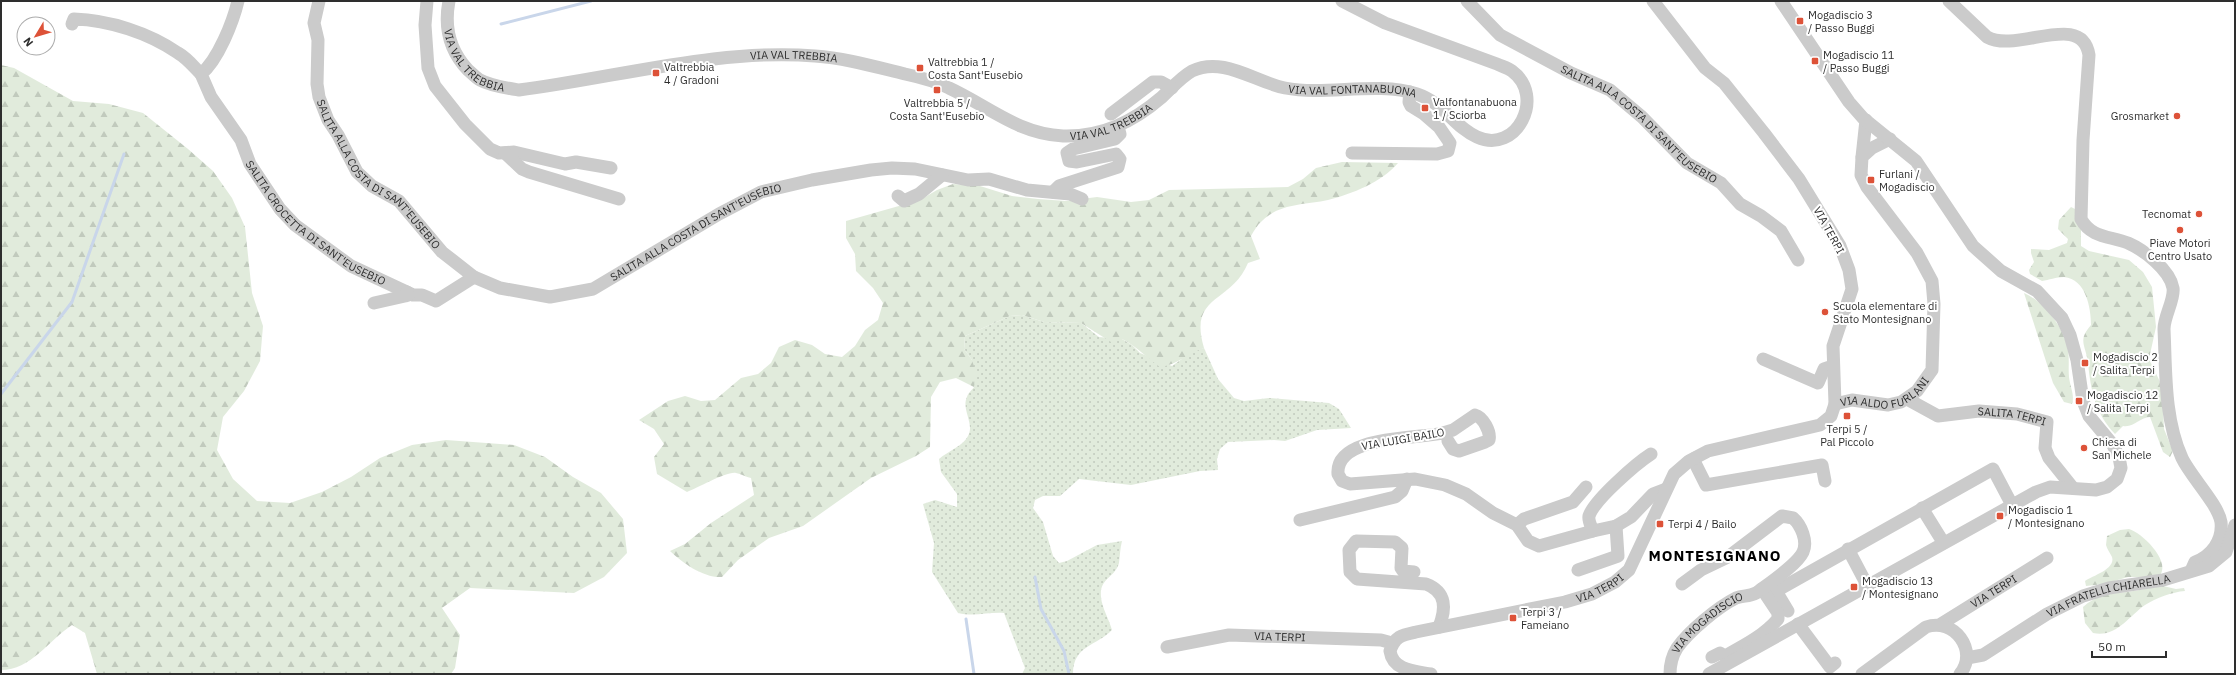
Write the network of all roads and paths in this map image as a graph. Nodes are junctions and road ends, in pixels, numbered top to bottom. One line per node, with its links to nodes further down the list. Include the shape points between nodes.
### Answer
1 (238, 1): 11 (street, via 223,42 207,69)
2 (319, 1): 28 (street, SALITA ALLA COSTA DI SANT'EUSEBIO, via 314,23 318,40 317,84 323,110 357,172 387,196 399,201 442,252)
3 (427, 1): 18 (street, via 425,26 428,68 435,86 465,124 490,149)
4 (449, 1): 16 (street, VIA VAL TREBBIA, via 448,29 451,46 463,64 479,80 499,87 519,90 718,59 773,54 817,56 915,76 947,87 1005,121 1031,132 1063,136 1085,135)
5 (1342, 1): 13 (street, VIA VAL FONTANABUONA, via 1364,14 1513,72 1521,81 1527,98 1526,114 1520,127 1513,133 1499,139 1478,138 1438,105)
6 (1467, 1): 27 (street, SALITA ALLA COSTA DI SANT'EUSEBIO, via 1500,36 1610,90 1642,117 1687,163 1721,183 1740,204 1773,223 1781,231)
7 (1653, 1): 32 (street, VIA TERPI, via 1705,68 1724,83 1799,179 1840,246 1849,270 1852,289 1833,346)
8 (1781, 1): 15 (street, via 1849,102)
9 (1949, 1): 54 (street, via 1987,37 1994,40 2022,40 2067,33 2078,36 2086,44 2089,55 2081,219 2092,233 2129,244 2144,254 2167,275 2173,288 2164,329 2170,415 2175,441 2188,471 2216,510 2221,523 2217,543 2212,552 2195,562)
10 (72, 24): 11 (street, SALITA CROCETTA DI SANT'EUSEBIO, via 74,19 82,19 124,28 179,53)
11 (201, 74): 29 (street, SALITA CROCETTA DI SANT'EUSEBIO, via 211,97 241,140 250,164 280,209 295,226 351,266)
12 (1172, 88): 13 (street, VIA VAL FONTANABUONA, via 1193,71 1209,66 1229,69 1287,89); 14 (street, via 1156,81); 16 (street, VIA VAL TREBBIA, via 1143,113)
13 (1410, 92): 19 (street, via 1411,106 1424,114 1446,135 1450,143 1448,151 1437,154)
14 (1111, 114)
15 (1866, 120): 17 (street); 20 (street, VIA ALDO FURLANI)
16 (1118, 127): 23 (street, via 1120,134 1117,138 1072,149 1067,156 1069,161 1077,162 1116,154 1120,159 1118,167 1059,186)
17 (1890, 139): 20 (street, via 1872,148); 41 (street, via 1916,161 1973,246 2001,271 2037,291 2062,318 2077,360 2083,401 2089,416 2113,445 2121,468 2117,479 2107,487 2096,490)
18 (505, 153): 21 (street, via 514,152 565,164 576,162); 25 (street, via 529,172)
19 (1352, 153)
20 (1862, 157): 33 (street, VIA ALDO FURLANI, via 1861,175 1867,187 1917,253 1932,281 1932,370 1924,384)
21 (610, 168)
22 (942, 175): 23 (street, SALITA ALLA COSTA DI SANT'EUSEBIO, via 968,180 989,179 1027,190); 24 (street, via 919,194 904,200); 28 (street, SALITA ALLA COSTA DI SANT'EUSEBIO, via 915,169 881,169 812,180 761,192 586,292 542,297 500,288)
23 (1053, 192): 26 (street, SALITA ALLA COSTA DI SANT'EUSEBIO, via 1070,194)
24 (898, 196)
25 (618, 199)
26 (1082, 199)
27 (1798, 260)
28 (474, 277): 29 (street, SALITA CROCETTA DI SANT'EUSEBIO, via 436,301)
29 (407, 292): 30 (street, via 408,295)
30 (374, 303)
31 (1763, 359): 32 (street, via 1818,383 1824,369)
32 (1834, 366): 34 (street, VIA TERPI)
33 (1907, 399): 34 (street, VIA ALDO FURLANI, via 1888,405 1852,400); 41 (street, SALITA TERPI, via 1938,416 1979,411 2017,414 2047,422 2046,448 2049,458)
34 (1835, 404): 37 (street, VIA TERPI, via 1831,416 1820,425 1708,451)
35 (1448, 441): 38 (street, VIA LUIGI BAILO, via 1453,449 1459,451 1489,440 1490,434 1480,418 1475,415 1453,430 1443,433 1361,445 1344,456 1338,470 1342,481 1350,484)
36 (1651, 454): 49 (street, via 1620,478 1591,511 1589,522)
37 (1695, 458): 39 (street, via 1706,485 1822,464); 42 (street, VIA TERPI, via 1674,474)
38 (1407, 478): 45 (street, via 1405,486 1395,497); 47 (street, VIA LUIGI BAILO, via 1421,479 1459,490 1493,513)
39 (1825, 481)
40 (1586, 487): 47 (street, via 1573,502 1524,519)
41 (2073, 488): 43 (street, via 2050,487)
42 (1666, 489): 48 (street, VIA LUIGI BAILO, via 1653,494 1631,517); 62 (street, VIA TERPI, via 1636,558 1629,570 1614,582 1592,594 1565,602)
43 (2012, 505): 44 (street, via 1994,469); 50 (street)
44 (1922, 508): 50 (street); 51 (street)
45 (1300, 520)
46 (2235, 524): 54 (street, VIA FRATELLI CHIARELLA, via 2230,544 2221,558 2209,566)
47 (1517, 525): 49 (street, VIA LUIGI BAILO, via 1528,541 1539,546)
48 (1616, 526): 49 (street, VIA LUIGI BAILO); 53 (street, via 1618,556)
49 (1593, 530)
50 (1943, 542): 57 (street)
51 (1848, 549): 57 (street); 59 (street, via 1776,591)
52 (2047, 558): 61 (street, VIA TERPI)
53 (1578, 570)
54 (2191, 571): 66 (street, VIA FRATELLI CHIARELLA, via 2163,580 2109,588 2083,596 2047,614 1983,655)
55 (1414, 572): 62 (street, via 1403,571 1401,568 1402,548 1395,542 1356,541 1348,550 1350,572 1357,579 1436,587 1444,606)
56 (1682, 584): 58 (street, VIA MOGADISCIO, via 1701,570 1728,556 1780,517 1790,516 1801,529 1803,552)
57 (1867, 585): 60 (street)
58 (1762, 589): 65 (street, via 1778,613 1778,620 1768,631 1725,656 1720,653); 71 (street, VIA MOGADISCIO, via 1748,597 1737,592 1726,605 1696,628 1678,647 1671,663)
59 (1788, 611)
60 (1798, 624): 67 (street, via 1820,643 1830,667); 69 (street)
61 (1941, 624): 66 (street, via 1958,635 1966,649); 72 (street, VIA TERPI, via 1926,627)
62 (1439, 627): 63 (street, VIA TERPI, via 1400,635)
63 (1392, 643): 64 (street, VIA TERPI, via 1381,640 1229,635); 68 (street, via 1390,651)
64 (1167, 647)
65 (1712, 657)
66 (1966, 658): 73 (street)
67 (1835, 663)
68 (1394, 670): 70 (street)
69 (1712, 673)
70 (1431, 674)
71 (1670, 674)
72 (1862, 674)
73 (1960, 674)

